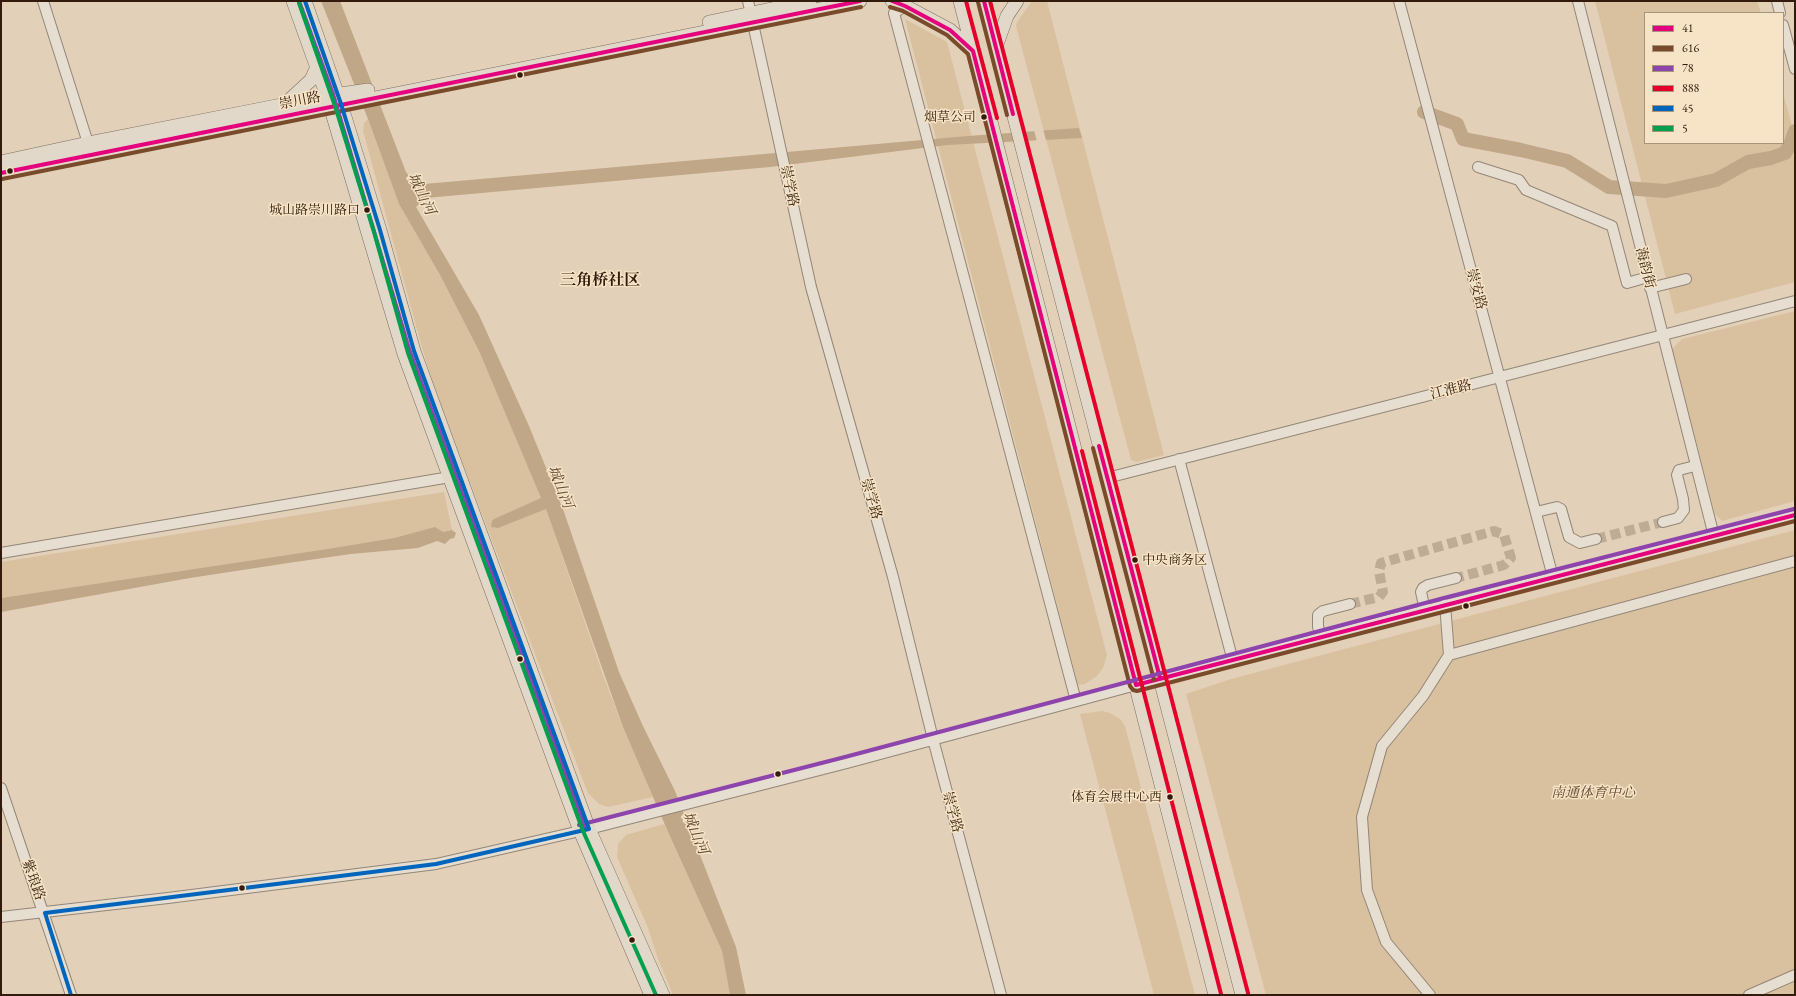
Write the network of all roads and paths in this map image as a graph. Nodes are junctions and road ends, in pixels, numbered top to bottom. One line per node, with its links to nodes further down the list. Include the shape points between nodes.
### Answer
1 (43, 1): 23 (street)
2 (293, 1): 19 (main road)
3 (305, 1): 21 (main road)
4 (810, 1): 15 (main road, 崇川路)
5 (860, 1): 15 (main road, 崇川路)
6 (892, 1): 13 (main road)
7 (960, 1): 18 (main road)
8 (984, 1): 17 (main road)
9 (1017, 1): 17 (main road, via 1007,16)
10 (1399, 1): 32 (street, 崇安路)
11 (1578, 1): 27 (street, 海韵街)
12 (1776, 1): 14 (street)
13 (905, 6): 18 (main road, via 950,30); 54 (street, via 894,13)
14 (1780, 12)
15 (751, 13): 21 (main road, 崇川路); 55 (street, 崇学路, via 811,286 893,577)
16 (1784, 29): 20 (street)
17 (996, 47): 36 (main road)
18 (973, 52): 53 (main road)
19 (317, 67): 21 (main road); 22 (main road, via 311,80)
20 (1795, 69)
21 (339, 99): 22 (main road, 崇川路); 26 (main road, 崇川路); 35 (main road, via 404,354)
22 (286, 104): 23 (main road, 崇川路)
23 (88, 143): 24 (main road, 崇川路)
24 (1, 162)
25 (1478, 167): 27 (street, via 1519,180 1526,190 1612,226 1627,283)
26 (1, 173)
27 (1648, 277): 29 (street, 海韵街)
28 (1686, 279): 29 (street)
29 (1650, 288): 31 (street, 海韵街)
30 (1795, 301): 31 (street, 江淮路)
31 (1662, 336): 32 (street, 江淮路); 34 (street, 海韵街)
32 (1500, 377): 33 (street, 江淮路); 37 (street, 崇安路)
33 (1179, 459): 36 (street, 江淮路); 51 (street)
34 (1695, 466): 39 (street, via 1679,470 1677,475 1684,510 1678,518); 40 (street, 海韵街)
35 (454, 476): 42 (street); 57 (main road)
36 (1107, 478): 52 (main road)
37 (1536, 512): 41 (street, via 1561,508 1569,537 1580,543); 44 (street, 崇安路)
38 (1795, 515): 40 (street)
39 (1663, 522)
40 (1714, 536): 44 (street)
41 (1596, 540)
42 (1, 553)
43 (1795, 561): 50 (street)
44 (1553, 577): 47 (street)
45 (1456, 578): 48 (street, via 1423,588 1421,592)
46 (1350, 604): 49 (street, via 1323,611 1318,615 1318,627)
47 (1445, 604): 48 (street); 50 (street)
48 (1425, 610): 49 (street)
49 (1322, 638): 51 (street)
50 (1449, 655): 67 (street, via 1423,696 1382,746 1362,817 1367,890 1386,942)
51 (1233, 661): 52 (street)
52 (1160, 678): 53 (street); 66 (main road)
53 (1136, 685): 54 (street); 65 (main road)
54 (1076, 701): 55 (street)
55 (933, 739): 57 (street); 64 (street, 崇学路)
56 (1, 788): 58 (street, 紫琅路)
57 (584, 830): 58 (street, via 436,864); 62 (main road); 63 (main road)
58 (45, 913): 59 (street); 61 (street, 紫琅路)
59 (1, 917)
60 (1795, 975): 68 (street)
61 (71, 995)
62 (652, 995)
63 (664, 995)
64 (1001, 995)
65 (1215, 995)
66 (1242, 995)
67 (1430, 995)
68 (1749, 995)

